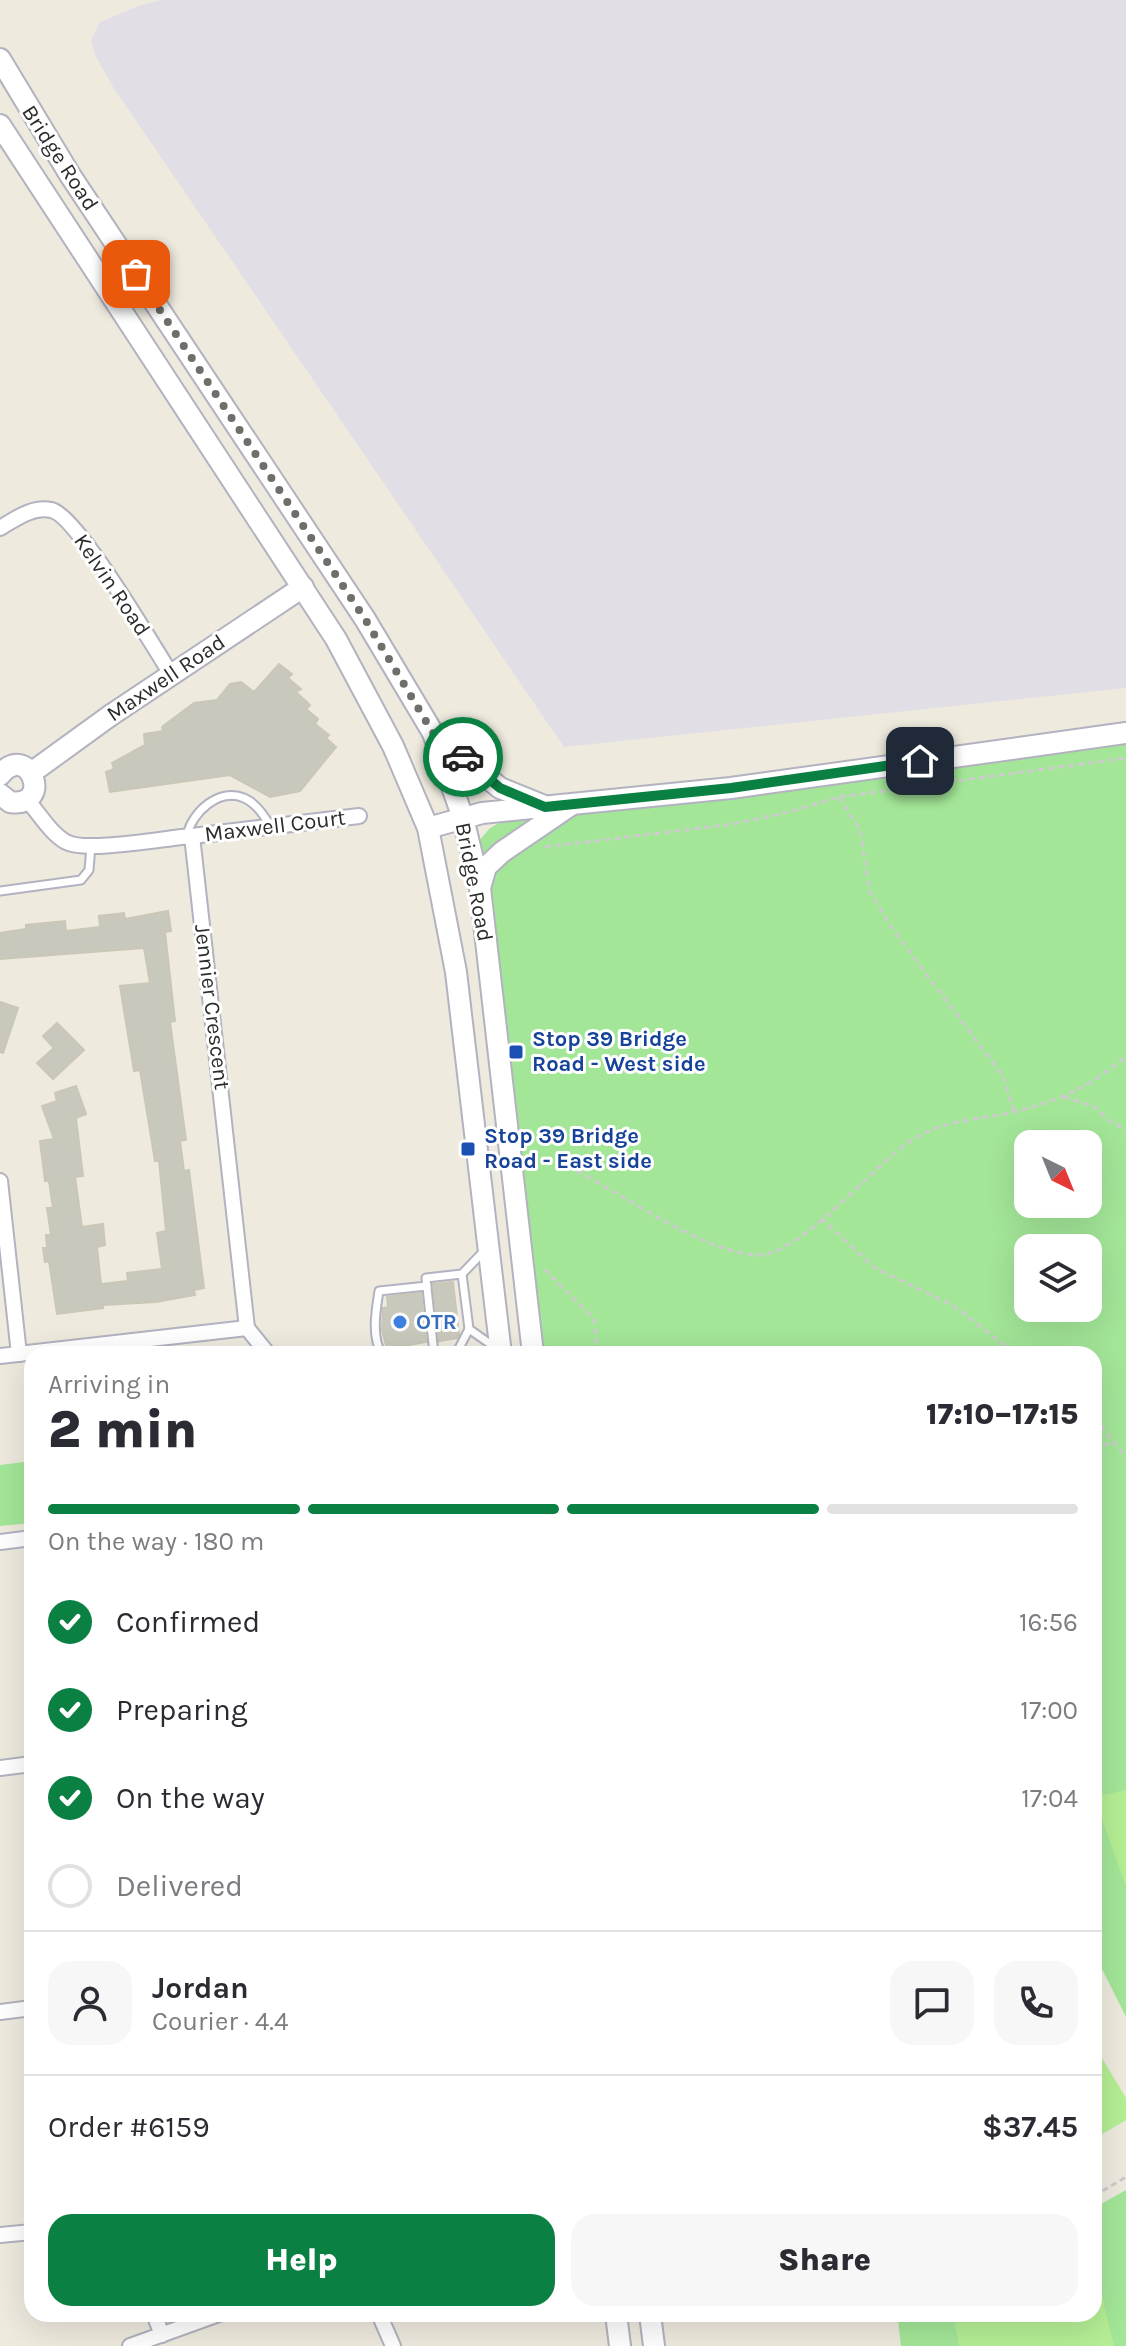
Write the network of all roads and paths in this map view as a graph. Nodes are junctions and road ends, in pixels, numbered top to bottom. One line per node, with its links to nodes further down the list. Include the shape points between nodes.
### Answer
1 (0, 59): 4 (main road, Bridge Road, via 70,175)
2 (0, 125): 5 (main road, Bridge Road)
3 (0, 528): 6 (street, Kelvin Road, via 41,509 64,516)
4 (319, 551): 5 (main road); 7 (main road, Bridge Road)
5 (303, 587): 6 (main road, Maxwell Road); 19 (main road, Bridge Road, via 366,693)
6 (171, 674): 10 (main road, Maxwell Road)
7 (433, 733): 15 (main road, via 500,788); 17 (main road, Bridge Road)
8 (1126, 733): 14 (main road)
9 (1126, 758): 12 (path)
10 (31, 773): 11 (main road, via 12,766); 13 (main road, via 35,787)
11 (0, 775)
12 (839, 797): 22 (path, via 733,824); 27 (path, via 860,830 870,892 1003,1076)
13 (9, 800): 21 (street, via 62,839)
14 (571, 805): 15 (main road); 23 (main road, via 502,852 486,867)
15 (545, 807): 17 (main road)
16 (359, 816): 18 (street, Maxwell Court)
17 (463, 818): 19 (main road); 23 (main road, Bridge Road)
18 (270, 826): 20 (street, Maxwell Court); 20 (lane, via 252,802 232,795 201,810 189,826)
19 (428, 828): 32 (main road, Bridge Road, via 456,972)
20 (189, 836): 21 (street); 36 (street, Jennier Crescent)
21 (91, 846): 24 (lane, via 89,870 74,883)
22 (539, 848)
23 (480, 888): 45 (main road, Bridge Road)
24 (0, 891)
25 (1126, 1056): 26 (path, via 1098,1081)
26 (1064, 1097): 27 (path); 28 (path, via 1093,1106)
27 (1014, 1112): 31 (path, via 932,1127 894,1152)
28 (1126, 1129)
29 (568, 1167): 31 (path, via 716,1247 758,1256 793,1245)
30 (0, 1181): 49 (street)
31 (821, 1218): 47 (path, via 875,1268 954,1306)
32 (489, 1245): 34 (lane); 44 (main road, Bridge Road)
33 (541, 1266): 46 (path, via 594,1319)
34 (462, 1274): 35 (lane, via 426,1278); 37 (lane)
35 (427, 1286): 40 (lane, via 379,1291); 41 (lane)
36 (247, 1328): 38 (street); 39 (street)
37 (469, 1329): 42 (lane); 43 (lane)
38 (89, 1346)
39 (262, 1346)
40 (378, 1346)
41 (433, 1346)
42 (460, 1346)
43 (492, 1346)
44 (500, 1346)
45 (532, 1346)
46 (597, 1346)
47 (1006, 1346)
48 (24, 1353): 49 (street)
49 (19, 1354): 50 (street)
50 (0, 1356)
51 (1102, 1427): 52 (path)
52 (1116, 1443): 53 (path); 54 (path)
53 (1102, 1445)
54 (1126, 1457)
55 (24, 1539): 56 (street)
56 (0, 1542)
57 (24, 1765): 58 (street)
58 (0, 1768)
59 (24, 2009): 60 (street)
60 (0, 2012)
61 (1126, 2177): 62 (path)
62 (1102, 2191)
63 (24, 2233): 64 (street)
64 (0, 2235)
65 (157, 2322): 70 (street)
66 (197, 2322): 70 (street)
67 (382, 2322): 72 (street)
68 (617, 2322): 73 (main road)
69 (651, 2322): 74 (main road)
70 (162, 2335): 71 (street)
71 (130, 2346)
72 (393, 2346)
73 (620, 2346)
74 (654, 2346)

